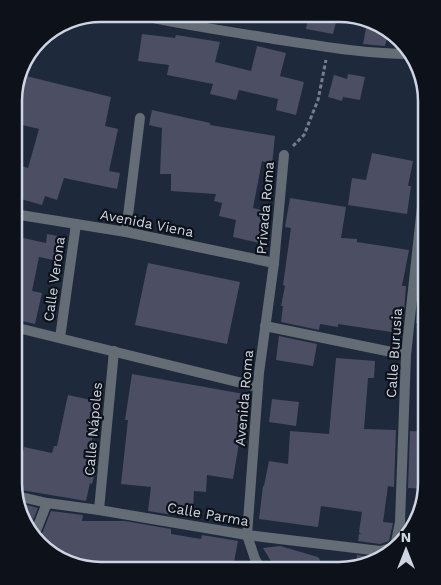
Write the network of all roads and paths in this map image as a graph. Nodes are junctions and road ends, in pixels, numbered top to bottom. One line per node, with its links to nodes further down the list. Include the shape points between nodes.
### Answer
1 (172, 23): 2 (street)
2 (328, 47): 3 (street); 5 (path, via 318,100 304,135)
3 (403, 54)
4 (140, 118): 8 (street)
5 (284, 155): 10 (street, Privada Roma)
6 (23, 215): 7 (street, Avenida Viena)
7 (76, 224): 8 (street, Avenida Viena); 13 (street, Calle Verona)
8 (126, 232): 10 (street, Avenida Viena)
9 (418, 243): 15 (street, Calle Burusia)
10 (274, 263): 11 (street, Avenida Roma)
11 (265, 326): 15 (street); 16 (street, Avenida Roma)
12 (23, 329): 13 (street)
13 (60, 338): 14 (street)
14 (114, 351): 16 (street); 19 (street, Calle Nápoles)
15 (406, 354): 20 (street, Calle Burusia)
16 (258, 387): 22 (street, Avenida Roma)
17 (24, 498): 18 (street, Calle Parma)
18 (48, 503): 19 (street, Calle Parma); 21 (street)
19 (100, 510): 22 (street, Calle Parma)
20 (399, 525)
21 (37, 529)
22 (247, 535): 23 (street, Calle Parma); 24 (street)
23 (380, 551)
24 (257, 562)

